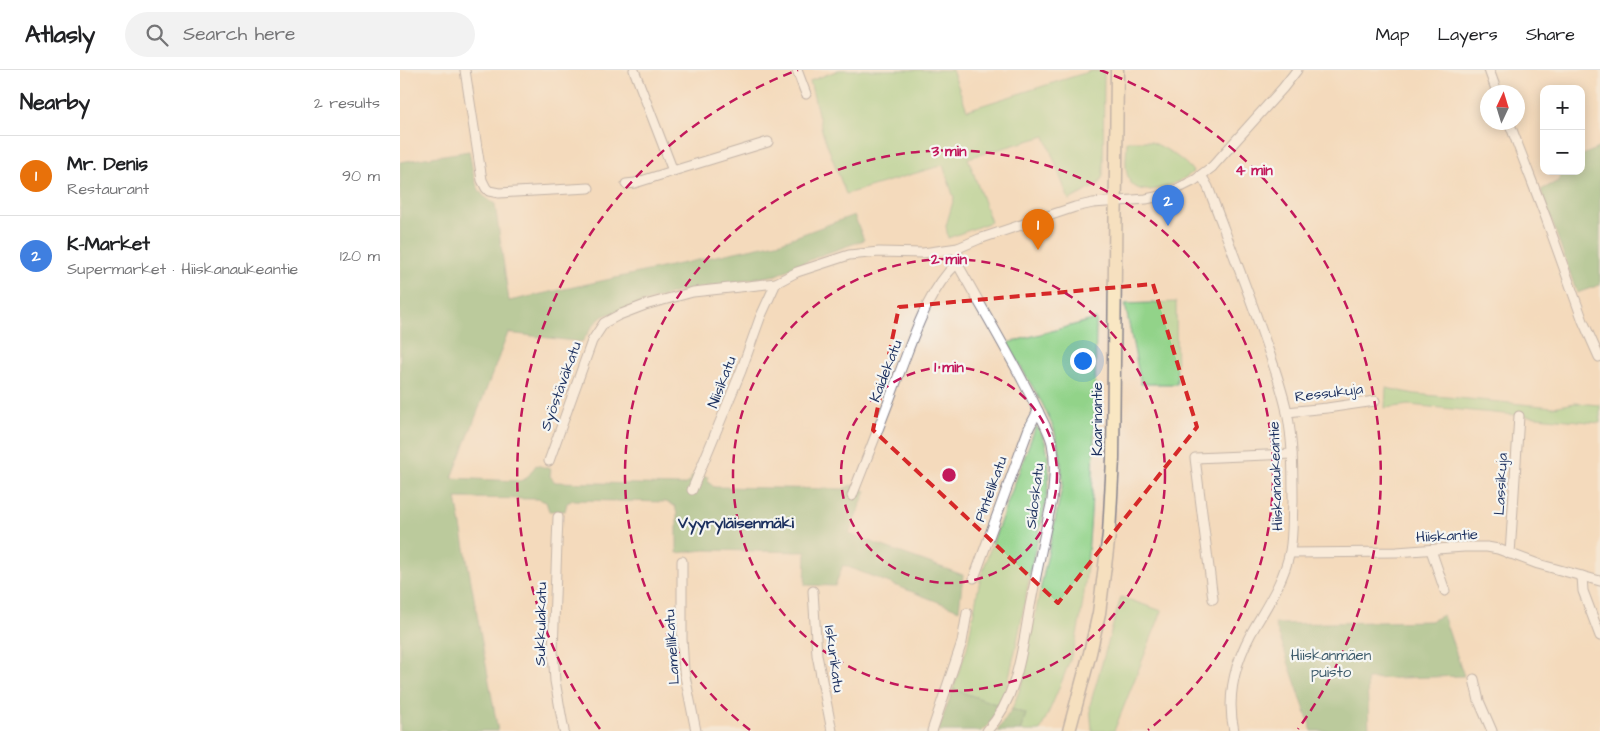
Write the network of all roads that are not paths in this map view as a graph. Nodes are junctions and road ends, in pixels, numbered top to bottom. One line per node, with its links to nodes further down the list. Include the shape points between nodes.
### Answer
1 (465, 70): 14 (street, via 482,180 486,188 493,193)
2 (634, 70): 12 (street)
3 (797, 70): 8 (street)
4 (1117, 70): 15 (main road, Kaarinantie)
5 (1297, 70): 11 (street, Hiiskanaukeantie)
6 (1488, 70): 7 (street)
7 (1494, 85)
8 (806, 94)
9 (1512, 130): 19 (street)
10 (768, 142): 12 (street)
11 (1212, 167): 15 (street, Hiiskanaukeantie, via 1165,195); 22 (street, Hiiskanaukeantie, via 1201,175 1253,304)
12 (672, 171): 13 (street)
13 (626, 184)
14 (588, 188)
15 (1116, 202): 16 (street, Hiiskanaukeantie, via 1075,207); 42 (main road, Kaarinantie, via 1109,534 1099,614)
16 (958, 248): 17 (street); 18 (street, Hiiskanaukeantie, via 849,256 797,272)
17 (957, 263): 21 (street, Sidoskatu); 27 (street, Kaidekatu, via 937,288 920,321)
18 (776, 283): 25 (street, Syöstäväkatu, via 693,292 645,305 604,323 588,349); 26 (street, Niisikatu)
19 (1598, 357)
20 (1375, 401): 22 (street, Ressukuja)
21 (1038, 411): 34 (street, Pintelikatu); 47 (street, Sidoskatu, via 1053,449 1052,500 1014,684 1008,700)
22 (1287, 412): 24 (street, Hiiskanaukeantie)
23 (1518, 416): 31 (street, Lassikuja)
24 (1292, 454): 30 (street, Hiiskanaukeantie); 38 (street, via 1195,458)
25 (549, 461)
26 (692, 490)
27 (852, 496)
28 (558, 517): 43 (street, Sukkulakatu, via 553,650)
29 (1431, 550): 30 (street, Hiiskantie); 31 (street, Hiiskantie, via 1476,547); 36 (street)
30 (1290, 553): 50 (street, Hiiskanaukeantie, via 1281,579 1249,638 1236,670 1230,703)
31 (1510, 554): 33 (street, Hiiskantie)
32 (682, 562): 44 (street, Lamellikatu, via 684,671)
33 (1582, 576): 35 (street, Hiiskantie); 40 (street, via 1583,591)
34 (974, 578)
35 (1600, 581)
36 (1445, 590)
37 (813, 591): 45 (street, Iskurikatu, via 816,647)
38 (1212, 599)
39 (968, 613): 46 (street, via 962,642)
40 (1600, 636)
41 (1474, 678): 51 (street)
42 (1077, 704): 48 (main road, Kaarinantie); 49 (main road, Kaarinantie)
43 (564, 731)
44 (696, 731)
45 (832, 731)
46 (932, 731)
47 (987, 731)
48 (1065, 731)
49 (1069, 731)
50 (1234, 731)
51 (1492, 731)

